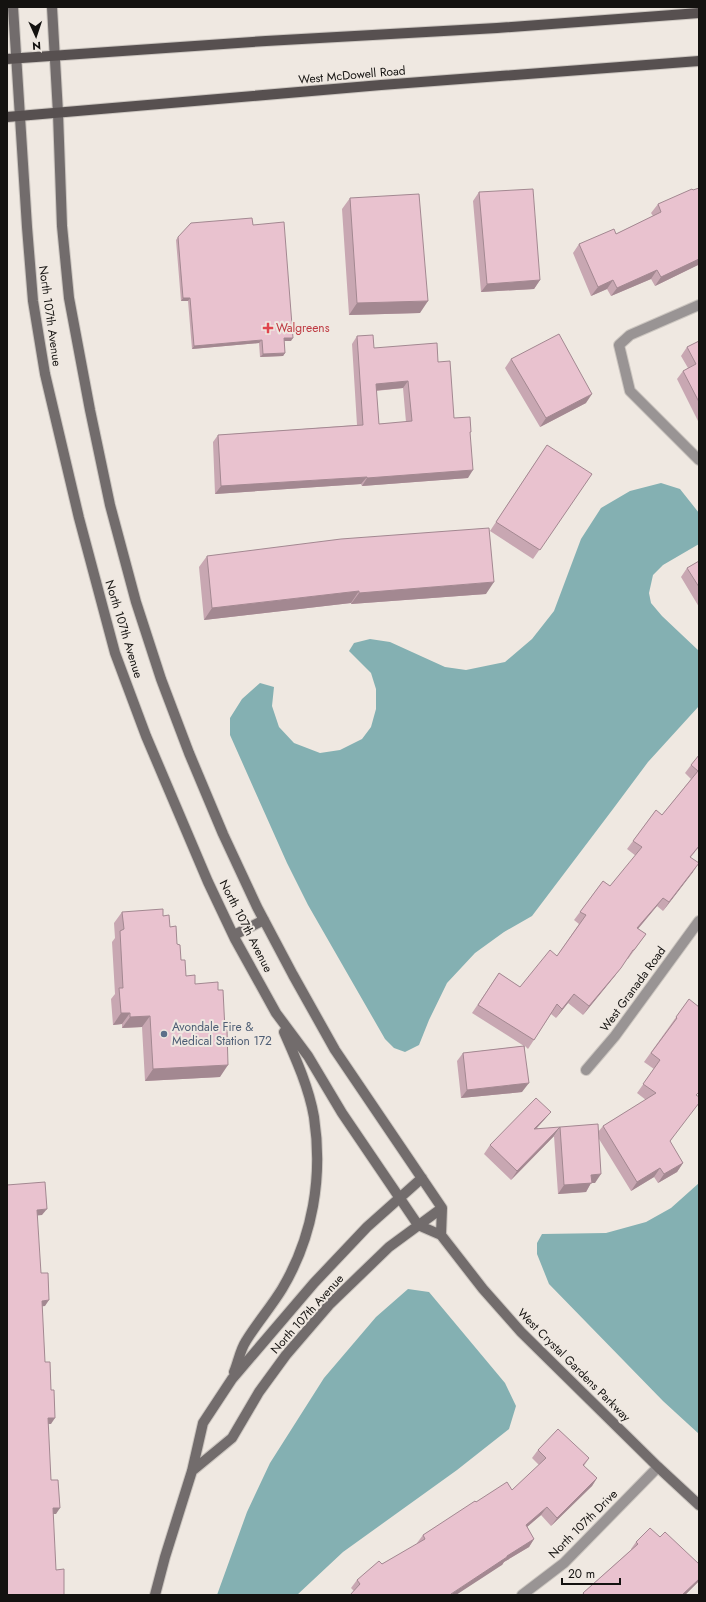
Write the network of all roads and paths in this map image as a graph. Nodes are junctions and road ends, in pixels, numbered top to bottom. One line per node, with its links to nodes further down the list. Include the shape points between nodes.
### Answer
1 (13, 7): 5 (main road, North 107th Avenue)
2 (52, 7): 4 (main road, North 107th Avenue)
3 (699, 13): 4 (main road)
4 (55, 55): 5 (main road); 7 (main road, North 107th Avenue)
5 (11, 59): 9 (main road, North 107th Avenue)
6 (699, 61): 7 (main road, West McDowell Road)
7 (58, 113): 9 (main road, West McDowell Road); 12 (main road, North 107th Avenue, via 62,226 69,298 112,511 136,602 161,679 189,753)
8 (7, 117): 9 (main road, West McDowell Road)
9 (20, 117): 14 (main road, North 107th Avenue, via 34,301 44,366 94,574 115,653 146,736 190,841)
10 (699, 305): 11 (street, via 630,335 619,345 630,391)
11 (699, 460)
12 (264, 920): 14 (main road); 17 (main road, North 107th Avenue, via 335,1050)
13 (699, 921): 16 (street, West Granada Road, via 615,1036)
14 (234, 935): 15 (main road, North 107th Avenue)
15 (276, 1013): 18 (main road, North 107th Avenue, via 308,1056 342,1113); 22 (main road, via 293,1051 314,1116 318,1148 314,1207 306,1240 282,1289 245,1343)
16 (586, 1070)
17 (422, 1178): 18 (main road, North 107th Avenue); 19 (main road, North 107th Avenue)
18 (399, 1196): 20 (main road, North 107th Avenue); 22 (main road, North 107th Avenue, via 314,1283)
19 (442, 1208): 20 (main road, North 107th Avenue); 21 (main road)
20 (418, 1225): 21 (main road, West Crystal Gardens Parkway); 24 (main road, North 107th Avenue, via 388,1247 329,1305 303,1334 259,1392 232,1438)
21 (441, 1235): 23 (main road, West Crystal Gardens Parkway, via 521,1332)
22 (232, 1379): 24 (main road, North 107th Avenue, via 204,1423)
23 (658, 1467): 25 (main road, West Crystal Gardens Parkway); 27 (street, North 107th Drive, via 564,1563)
24 (192, 1471): 26 (main road, North 107th Avenue)
25 (699, 1505)
26 (155, 1595)
27 (522, 1595)

